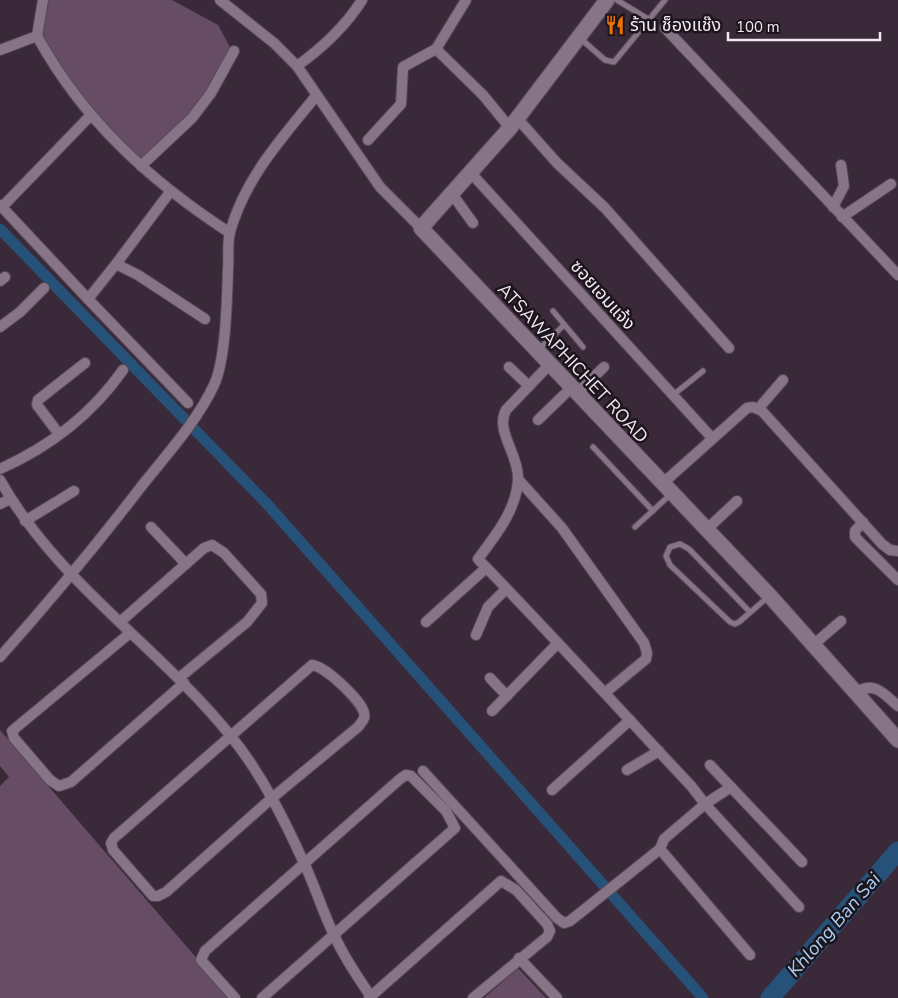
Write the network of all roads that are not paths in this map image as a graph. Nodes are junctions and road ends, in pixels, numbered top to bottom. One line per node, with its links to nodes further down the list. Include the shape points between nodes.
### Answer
1 (43, 0): 10 (street)
2 (362, 0): 15 (street, via 341,28)
3 (466, 0): 12 (street)
4 (607, 0): 11 (street)
5 (617, 0): 8 (lane)
6 (665, 0): 8 (lane)
7 (227, 2): 15 (street)
8 (648, 19): 11 (lane, via 611,62)
9 (665, 28): 27 (street)
10 (37, 36): 13 (street); 17 (street, via 57,71)
11 (578, 36): 18 (street)
12 (436, 49): 18 (street); 19 (street, via 403,67 401,104)
13 (0, 50)
14 (234, 50): 21 (street, via 212,93 192,118)
15 (297, 66): 16 (street)
16 (316, 96): 30 (street, via 365,167 391,200); 31 (street, via 248,184)
17 (91, 115): 21 (street); 26 (street)
18 (513, 123): 22 (street); 41 (street, via 605,208)
19 (368, 140)
20 (841, 165): 27 (street, via 844,186)
21 (141, 166): 24 (street)
22 (471, 172): 25 (street); 52 (street, ซอยเอมแจ้ง)
23 (891, 184): 28 (street)
24 (170, 192): 31 (street); 32 (street)
25 (452, 194): 29 (street); 30 (street)
26 (1, 206): 35 (street)
27 (833, 207): 28 (street)
28 (842, 217): 33 (street)
29 (473, 223)
30 (420, 228): 42 (street, ATSAWAPHICHET ROAD)
31 (230, 233): 76 (street, via 227,307 214,384 184,432)
32 (116, 264): 35 (street); 37 (street)
33 (898, 275)
34 (44, 288): 39 (street)
35 (88, 299): 53 (street)
36 (553, 311): 38 (lane)
37 (205, 319)
38 (564, 325): 40 (lane); 42 (lane)
39 (0, 327)
40 (584, 347)
41 (729, 348)
42 (537, 352): 44 (street, ATSAWAPHICHET ROAD)
43 (85, 363): 56 (street, via 38,400 40,411)
44 (549, 365): 50 (street); 51 (street, ATSAWAPHICHET ROAD)
45 (509, 367): 50 (street)
46 (604, 367): 51 (street)
47 (123, 370): 56 (street, via 107,393)
48 (703, 371): 52 (lane)
49 (783, 380): 54 (street)
50 (529, 386): 60 (street, via 502,417 504,431 515,456)
51 (574, 391): 55 (street); 62 (street, ATSAWAPHICHET ROAD)
52 (673, 396): 57 (street, ซอยเอมแจ้ง)
53 (188, 403)
54 (758, 409): 57 (street, via 747,408); 69 (street)
55 (538, 420)
56 (59, 434): 59 (street)
57 (712, 438): 62 (street)
58 (593, 447): 67 (lane)
59 (0, 469)
60 (518, 479): 75 (street, via 512,508 478,559); 91 (street, via 562,528 644,643 646,659)
61 (0, 480): 64 (street)
62 (667, 488): 67 (lane); 72 (street, ATSAWAPHICHET ROAD)
63 (74, 491): 68 (street)
64 (10, 499): 66 (street); 68 (street)
65 (737, 501): 72 (street)
66 (0, 504)
67 (653, 511): 70 (lane)
68 (25, 521): 76 (street)
69 (863, 522): 73 (street, via 890,550); 77 (street, via 855,537)
70 (635, 527)
71 (151, 528): 74 (street)
72 (706, 530): 79 (street, ATSAWAPHICHET ROAD)
73 (898, 551)
74 (186, 564): 82 (street); 90 (street, via 204,548 216,547 261,594 262,603 247,622)
75 (486, 568): 78 (street); 83 (street)
76 (72, 575): 82 (street); 88 (street)
77 (898, 580)
78 (506, 589): 85 (street, via 488,607); 86 (street)
79 (770, 596): 80 (lane); 87 (street, ATSAWAPHICHET ROAD)
80 (750, 612): 80 (lane, via 739,622 730,622 670,565 666,556 670,547 680,544 689,549)
81 (841, 621): 87 (street)
82 (120, 622): 84 (street)
83 (426, 622)
84 (130, 633): 90 (street); 90 (street, via 12,731 14,738 50,780 59,786 71,782)
85 (476, 635)
86 (557, 644): 91 (street); 93 (street)
87 (813, 644): 92 (street, ATSAWAPHICHET ROAD)
88 (0, 658)
89 (490, 678): 93 (street)
90 (182, 681): 97 (street)
91 (606, 692): 96 (street)
92 (857, 692): 94 (street, via 866,687 875,688); 98 (street, ATSAWAPHICHET ROAD)
93 (507, 696): 95 (street)
94 (898, 706)
95 (492, 711)
96 (630, 720): 99 (street); 104 (street)
97 (231, 736): 105 (street); 105 (street, via 312,665 328,672 359,704 365,714 358,727); 105 (street, via 114,838 112,850 149,892 158,896)
98 (898, 740)
99 (659, 751): 101 (street); 106 (street)
100 (710, 765): 103 (street)
101 (627, 770)
102 (423, 771): 107 (street, via 564,923)
103 (731, 787): 106 (street); 108 (street)
104 (552, 790)
105 (272, 798): 109 (street)
106 (705, 804): 107 (street, via 664,839); 110 (street)
107 (660, 849): 112 (street)
108 (802, 862)
109 (305, 863): 111 (street); 111 (street, via 406,775 417,780 429,792 446,811 455,828); 114 (street, via 202,955 201,960)
110 (799, 907)
111 (333, 934): 115 (street); 116 (street)
112 (750, 955)
113 (519, 958): 116 (street, via 547,937 550,931 516,890 502,881); 117 (street); 118 (street)
114 (235, 998)
115 (262, 998)
116 (371, 998)
117 (472, 998)
118 (557, 998)

